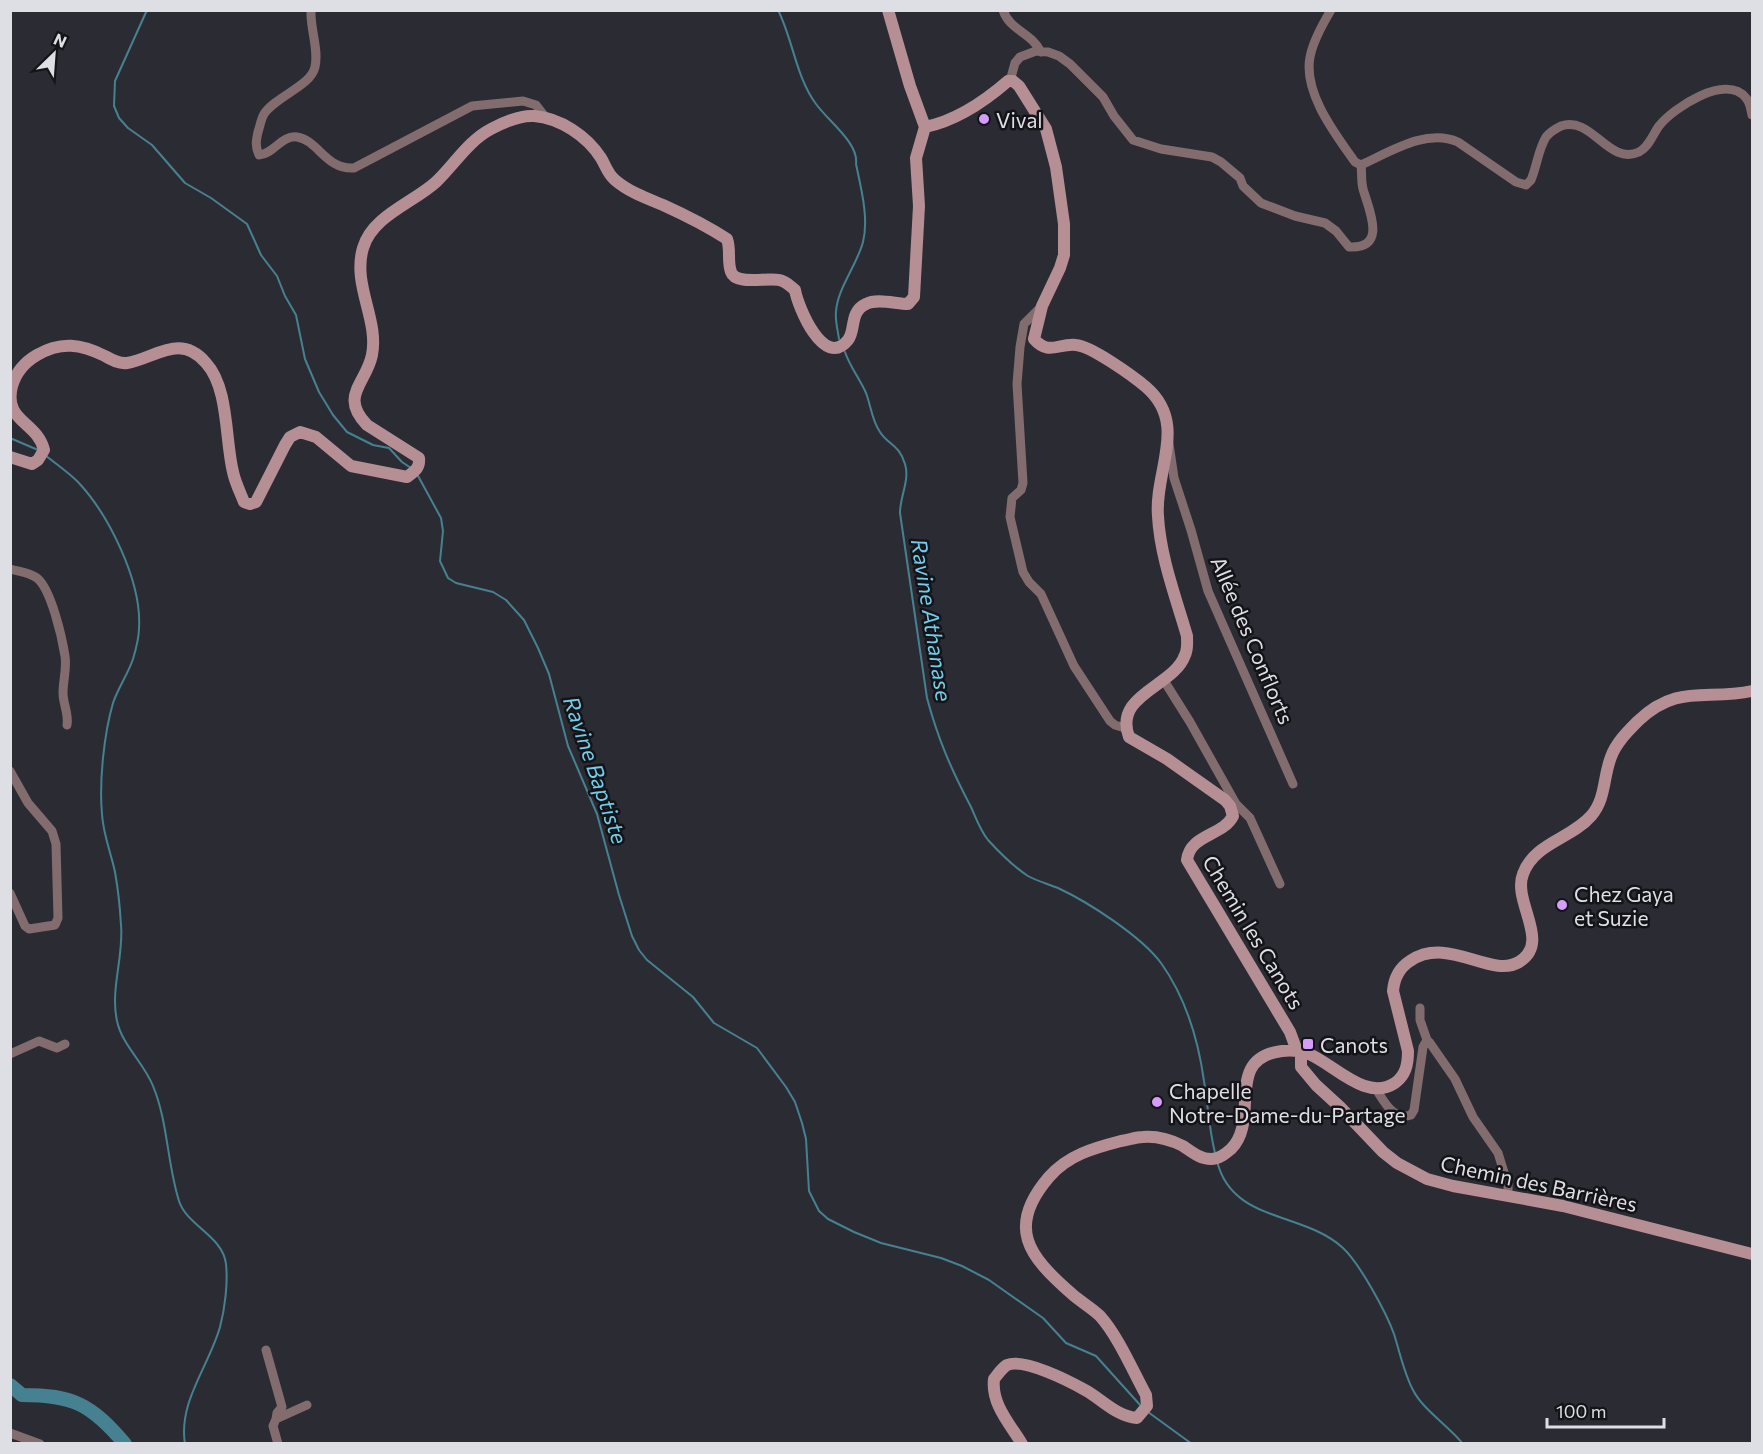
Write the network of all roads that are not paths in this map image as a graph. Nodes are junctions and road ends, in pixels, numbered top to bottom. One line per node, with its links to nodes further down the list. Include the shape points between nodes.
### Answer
1 (311, 10): 8 (street, via 315,69 263,115 256,140 259,155 292,136 301,137 336,165 354,168 472,106 524,101 536,105)
2 (888, 10): 9 (street)
3 (1003, 10): 5 (street, via 1008,23 1028,34)
4 (1331, 10): 10 (street, via 1310,58 1311,84 1329,123)
5 (1041, 52): 6 (street, via 1020,57); 10 (street, via 1059,56 1070,64 1103,98 1133,140 1212,157 1240,178 1261,203 1325,223 1349,247 1368,242 1374,225 1362,186)
6 (1010, 81): 9 (street, via 959,114); 11 (street, via 1018,86 1046,129 1060,193 1064,255)
7 (1752, 115): 10 (street, via 1747,99 1739,92 1717,90 1685,105 1659,126 1645,147 1629,154 1618,153 1576,124 1562,126 1545,139 1526,185 1449,138 1424,138)
8 (546, 118): 9 (street, via 560,122 588,142 602,158 605,169 634,193 727,239 735,277 777,279 790,286 818,338 835,348 850,338 853,318 865,304 908,304 914,297 919,206 916,158); 13 (street, via 519,117 489,129 433,185 384,220 363,246 360,277 373,338 372,356 354,393 355,406 367,424 419,458 420,465 407,477 351,466 316,437 300,432 290,437 256,502 244,502 233,474 214,374 198,355 168,348 126,363 68,344 29,359 12,386 12,410 36,432 44,450 32,464)
9 (925, 127)
10 (1361, 165)
11 (1042, 306): 12 (street, via 1034,339 1040,346 1083,346 1124,370 1148,388 1163,407); 18 (street, via 1024,324 1020,348 1017,384 1023,483 1012,498 1010,517 1023,572 1041,594 1074,666 1110,721)
12 (1168, 438): 15 (street, via 1158,518 1187,646 1178,667); 20 (street, Allée des Conflorts, via 1173,477 1208,591)
13 (10, 458)
14 (10, 568): 17 (street, via 27,572 49,594 66,658 63,695)
15 (1163, 679): 18 (street, via 1136,701 1125,719); 21 (street, via 1236,804 1250,818)
16 (1752, 691): 28 (street, via 1670,699 1648,712 1622,738 1613,750 1604,791 1592,815 1537,852 1523,872 1520,890 1533,936 1525,958 1503,966 1436,952 1416,957 1401,969 1393,991 1408,1060 1399,1080)
17 (67, 725)
18 (1125, 728): 26 (street, Chemin les Canots, via 1129,737 1167,759 1230,806 1230,823 1193,844 1187,860)
19 (10, 771): 22 (street, via 28,803 52,831 56,844 55,924 29,929)
20 (1293, 784)
21 (1280, 884)
22 (10, 893)
23 (1420, 1008): 24 (street)
24 (1427, 1040): 28 (street, via 1411,1114 1394,1113); 29 (street, via 1451,1072 1473,1117 1498,1153)
25 (65, 1044): 27 (street, via 57,1048 39,1041)
26 (1299, 1051): 28 (street); 29 (street, Chemin des Barrières, via 1301,1067 1316,1086 1397,1163 1438,1183); 37 (street, via 1271,1053 1253,1064 1247,1081 1242,1132 1223,1156 1201,1157 1167,1140 1142,1137 1093,1148 1071,1159 1038,1190 1027,1211 1025,1227 1034,1254 1113,1332 1146,1395 1147,1406 1137,1418 1129,1417 1035,1367 1007,1365 994,1378 995,1396)
27 (10, 1054)
28 (1376, 1089)
29 (1508, 1194): 30 (street, Chemin des Barrières)
30 (1752, 1254)
31 (266, 1350): 33 (street, via 282,1407)
32 (307, 1405): 33 (street)
33 (276, 1419): 36 (street, via 273,1425)
34 (10, 1433): 35 (street)
35 (40, 1443)
36 (278, 1443)
37 (1022, 1443)

